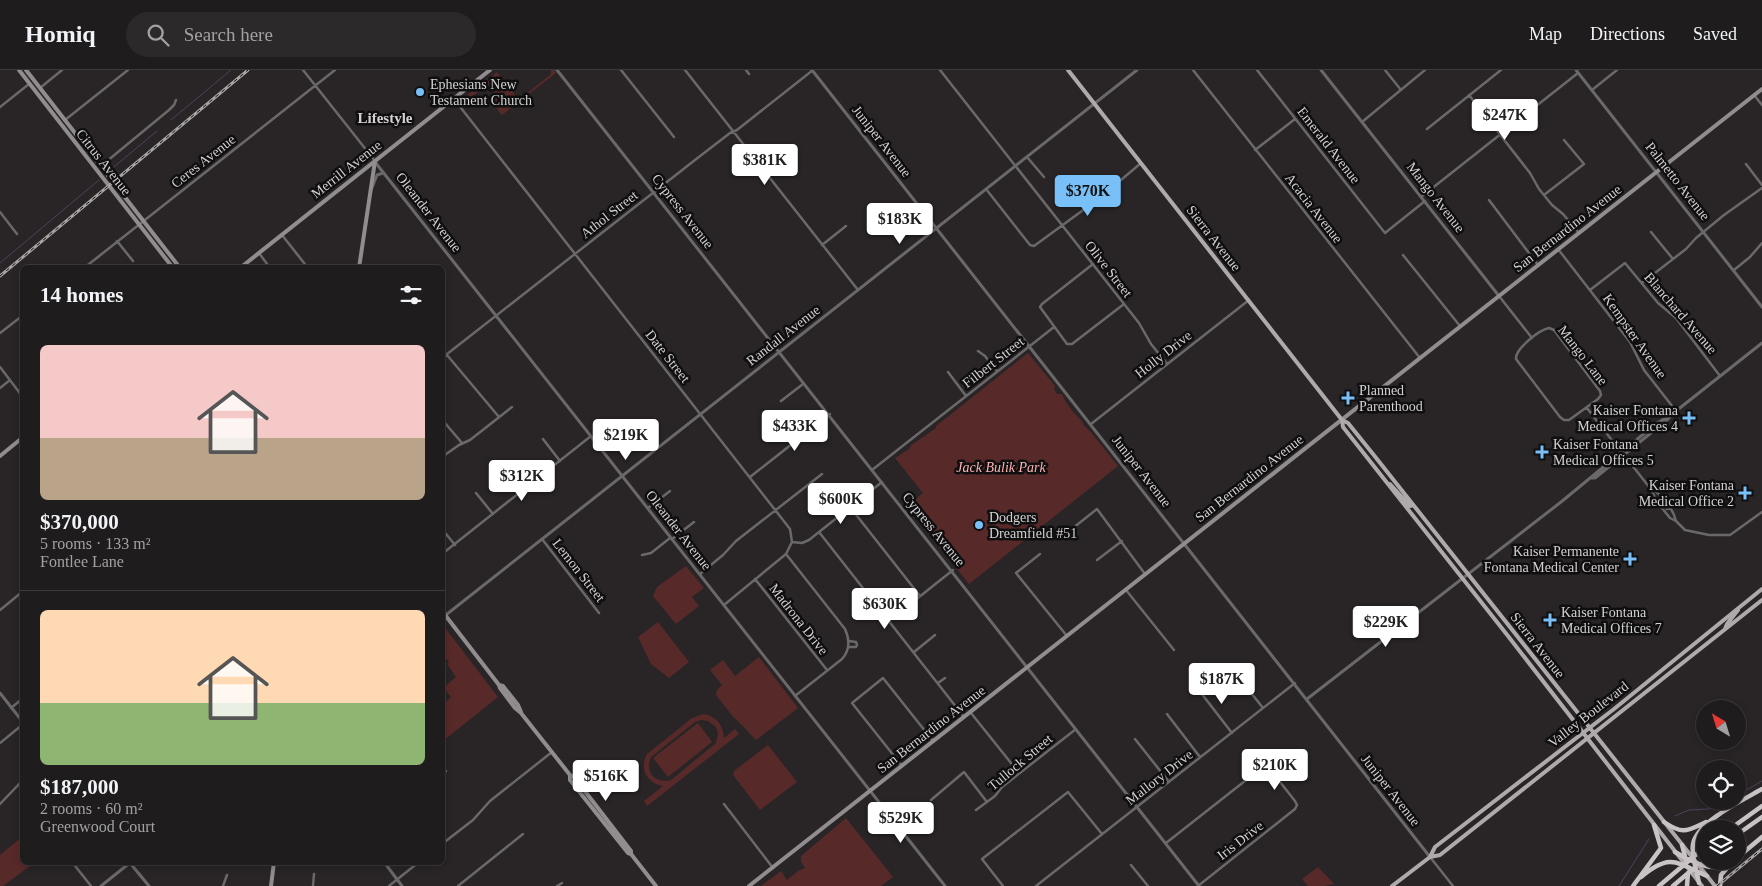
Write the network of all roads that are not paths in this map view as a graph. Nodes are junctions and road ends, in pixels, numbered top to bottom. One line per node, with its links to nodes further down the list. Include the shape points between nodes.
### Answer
1 (19, 70): 25 (main road, Citrus Avenue)
2 (26, 70): 27 (main road, Citrus Avenue)
3 (62, 70): 27 (street)
4 (128, 70): 39 (street)
5 (303, 70): 26 (street, Oleander Avenue)
6 (335, 70): 26 (street, Ceres Avenue)
7 (490, 70): 33 (main road, Merrill Avenue)
8 (557, 70): 59 (street, Cypress Avenue)
9 (621, 70): 44 (street)
10 (685, 70): 42 (street)
11 (746, 70): 24 (street)
12 (813, 70): 42 (street, Athol Street); 69 (street, Juniper Avenue)
13 (940, 70): 52 (street, Olive Street)
14 (1068, 70): 35 (main road, Sierra Avenue)
15 (1137, 70): 35 (street, Randall Avenue)
16 (1193, 70): 46 (street, Acacia Avenue)
17 (1257, 70): 38 (street, Emerald Avenue)
18 (1321, 70): 40 (street, Mango Avenue)
19 (1385, 70): 30 (street)
20 (1425, 70): 30 (street)
21 (1501, 70): 31 (street)
22 (1618, 70): 29 (street)
23 (1577, 71): 29 (street, Palmetto Avenue); 43 (street)
24 (749, 74)
25 (30, 84): 37 (street); 66 (main road, Citrus Avenue)
26 (315, 86): 48 (street, Oleander Avenue); 65 (street, Ceres Avenue)
27 (40, 88): 39 (main road, Citrus Avenue)
28 (1762, 88): 32 (main road, San Bernardino Avenue)
29 (1592, 90): 53 (street, Palmetto Avenue)
30 (1401, 91): 40 (street)
31 (1469, 95): 41 (street); 43 (street)
32 (1754, 95): 36 (street); 53 (main road, San Bernardino Avenue)
33 (454, 99): 48 (main road, Merrill Avenue); 80 (street, Date Street)
34 (176, 100): 51 (street, via 169,110)
35 (1094, 104): 47 (street, Randall Avenue); 49 (main road, Sierra Avenue)
36 (1762, 105)
37 (0, 107)
38 (1295, 119): 46 (street); 63 (street, Emerald Avenue, via 1385,233)
39 (65, 120): 51 (main road, Citrus Avenue)
40 (1362, 122): 61 (street, Mango Avenue)
41 (1427, 129)
42 (733, 131): 59 (street, Athol Street); 77 (street)
43 (1499, 135): 60 (street); 61 (street)
44 (674, 137)
45 (1564, 140): 60 (street, via 1584,164)
46 (1255, 150): 112 (street, Acacia Avenue)
47 (1027, 156): 52 (street, Randall Avenue); 55 (street)
48 (375, 161): 54 (street, Oleander Avenue); 58 (main road); 74 (main road, Merrill Avenue)
49 (1141, 163): 67 (street); 98 (main road, Sierra Avenue)
50 (1746, 164): 56 (street)
51 (101, 166): 65 (main road, Citrus Avenue)
52 (1015, 166): 57 (street, Randall Avenue); 67 (street, Olive Street)
53 (1656, 172): 71 (street, Palmetto Avenue); 72 (main road, San Bernardino Avenue)
54 (384, 173): 58 (street, via 377,175); 101 (street, Oleander Avenue)
55 (1044, 177)
56 (1762, 186): 71 (street)
57 (986, 189): 67 (street, via 1030,245 1036,245); 69 (street, Randall Avenue)
58 (370, 191): 91 (main road)
59 (654, 192): 80 (street, Athol Street); 110 (street, Cypress Avenue)
60 (1544, 195): 72 (street)
61 (1421, 197): 63 (street, Mango Avenue)
62 (1489, 200): 92 (street)
63 (1425, 202): 97 (street, Mango Avenue)
64 (0, 212): 73 (street)
65 (143, 221): 66 (street, Ceres Avenue); 87 (main road, Citrus Avenue)
66 (139, 224): 75 (street, Ceres Avenue); 86 (main road, Citrus Avenue)
67 (1062, 225): 84 (street, Olive Street)
68 (846, 226): 77 (street)
69 (936, 228): 95 (street, Randall Avenue); 108 (street, Juniper Avenue)
70 (1651, 232): 82 (street)
71 (1704, 232): 82 (street); 93 (street, Palmetto Avenue)
72 (1579, 233): 78 (main road, San Bernardino Avenue)
73 (17, 234)
74 (282, 234): 79 (main road, Merrill Avenue); 90 (street)
75 (117, 242): 83 (street); 85 (street, Ceres Avenue)
76 (1762, 243): 93 (street)
77 (822, 245): 95 (street)
78 (1558, 249): 92 (main road, San Bernardino Avenue); 96 (street, Kempster Avenue)
79 (258, 253): 88 (main road, Merrill Avenue); 89 (street)
80 (575, 254): 101 (street, Athol Street); 127 (street, Date Street)
81 (1403, 255): 103 (street)
82 (1673, 259): 94 (street)
83 (132, 261)
84 (1093, 264): 99 (street, Olive Street); 104 (street, via 1041,305 1040,309)
85 (88, 265)
86 (171, 265)
87 (178, 265)
88 (244, 265)
89 (268, 265)
90 (306, 265)
91 (358, 265)
92 (1538, 265): 97 (main road, San Bernardino Avenue)
93 (1734, 270): 100 (street, Palmetto Avenue)
94 (1642, 284): 96 (street, Blanchard Avenue, via 1625,263); 117 (street, Blanchard Avenue, via 1676,318)
95 (858, 290): 110 (street, Randall Avenue)
96 (1590, 290): 126 (street, Kempster Avenue)
97 (1499, 296): 103 (main road, San Bernardino Avenue); 106 (street, Mango Avenue)
98 (1248, 300): 113 (street, Holly Drive); 131 (main road, Sierra Avenue)
99 (1124, 304): 104 (street, via 1071,345); 113 (street, Olive Street)
100 (1762, 307)
101 (496, 316): 111 (street, Athol Street); 135 (street, Oleander Avenue)
102 (20, 318): 105 (street)
103 (1460, 326): 112 (main road, San Bernardino Avenue)
104 (1054, 327): 108 (street, Filbert Street)
105 (0, 333)
106 (1532, 338): 125 (street, Mango Lane, via 1544,329 1554,330 1600,390 1600,397); 125 (street, via 1517,351 1516,359 1560,417 1572,419)
107 (1762, 343): 117 (street)
108 (1029, 346): 115 (street, Filbert Street); 134 (street, Juniper Avenue)
109 (978, 351): 115 (street)
110 (780, 352): 119 (street, Cypress Avenue); 127 (street, Randall Avenue)
111 (447, 355): 130 (street)
112 (1420, 358): 131 (main road, San Bernardino Avenue)
113 (1167, 364): 134 (street, Holly Drive)
114 (0, 367): 118 (street)
115 (997, 371): 122 (street, Filbert Street)
116 (948, 372): 122 (street)
117 (1720, 376): 126 (street)
118 (10, 380): 120 (street); 121 (street)
119 (805, 383): 123 (street); 128 (street, Cypress Avenue)
120 (0, 388)
121 (20, 393)
122 (966, 396): 145 (street, Filbert Street)
123 (781, 401)
124 (512, 407): 130 (street)
125 (1587, 408): 139 (street)
126 (1676, 411): 129 (street)
127 (701, 414): 147 (street, Randall Avenue); 148 (street, Date Street)
128 (830, 414): 145 (street, Cypress Avenue); 148 (street)
129 (1671, 416): 133 (street); 141 (street)
130 (499, 418): 138 (street)
131 (1342, 420): 150 (main road, Sierra Avenue); 157 (main road, Sierra Avenue, via 1348,423); 173 (main road, San Bernardino Avenue)
132 (445, 423): 138 (street)
133 (1657, 423): 139 (street); 141 (street)
134 (1091, 424): 173 (street, Juniper Avenue)
135 (591, 436): 143 (street); 147 (street, Oleander Avenue)
136 (20, 440): 142 (main road)
137 (543, 440): 143 (street)
138 (462, 443): 140 (street)
139 (1621, 452): 149 (street)
140 (445, 455)
141 (1624, 455): 149 (street); 153 (street)
142 (0, 456)
143 (560, 461): 152 (street)
144 (512, 464): 152 (street)
145 (872, 470): 151 (street, Cypress Avenue)
146 (822, 474): 161 (street)
147 (622, 476): 159 (street, Oleander Avenue); 170 (street, Randall Avenue)
148 (750, 476): 161 (street, Date Street)
149 (1591, 478): 181 (street)
150 (1386, 481): 157 (main road, via 1410,506); 184 (main road, Sierra Avenue)
151 (882, 482): 158 (street); 180 (street, Cypress Avenue)
152 (529, 486): 163 (street)
153 (1650, 488): 156 (street); 160 (street)
154 (670, 491): 159 (street)
155 (476, 493): 163 (street)
156 (1658, 502): 160 (street); 164 (street, via 1670,518)
157 (1413, 505): 181 (main road, Sierra Avenue)
158 (850, 507): 167 (street); 189 (street)
159 (648, 508): 169 (street, Oleander Avenue)
160 (1670, 508): 164 (street)
161 (776, 509): 172 (street, Date Street, via 790,529); 182 (street)
162 (1762, 512): 164 (street, via 1726,536 1689,532)
163 (493, 514): 174 (street)
164 (1676, 520)
165 (694, 522): 169 (street)
166 (1073, 528): 171 (street, via 1098,509)
167 (819, 532): 172 (street, via 805,542); 197 (street)
168 (445, 533): 174 (street)
169 (671, 538): 178 (street); 182 (street, Oleander Avenue)
170 (542, 539): 194 (street, Lemon Street); 195 (street, Randall Avenue)
171 (1122, 540): 179 (street); 183 (street)
172 (792, 542): 176 (street)
173 (1184, 543): 183 (main road, San Bernardino Avenue); 210 (street, Juniper Avenue)
174 (455, 545): 175 (street)
175 (445, 552)
176 (786, 554): 185 (street); 201 (street, via 845,629)
177 (1040, 554): 200 (street, via 1016,573)
178 (642, 555)
179 (1097, 560)
180 (953, 570): 189 (street); 206 (street, Cypress Avenue)
181 (1468, 573): 184 (street); 224 (main road, Sierra Avenue)
182 (700, 574): 191 (street, Oleander Avenue)
183 (1145, 574): 187 (main road, San Bernardino Avenue)
184 (1462, 578): 214 (street); 225 (main road, Sierra Avenue)
185 (755, 579): 191 (street); 207 (street, Madrona Drive)
186 (1762, 589): 192 (main road, Valley Boulevard)
187 (1126, 590): 200 (main road, San Bernardino Avenue); 203 (street)
188 (20, 594): 193 (street)
189 (920, 596): 197 (street)
190 (1762, 600): 198 (main road, Valley Boulevard)
191 (724, 606): 213 (street, Oleander Avenue)
192 (1740, 606): 198 (main road); 224 (main road, Valley Boulevard)
193 (0, 610)
194 (599, 613)
195 (445, 616)
196 (445, 618): 232 (main road)
197 (889, 621): 204 (street)
198 (1725, 630): 227 (main road, Valley Boulevard)
199 (935, 635): 204 (street)
200 (1066, 636): 206 (main road, San Bernardino Avenue)
201 (849, 641): 202 (street); 202 (street, via 857,645)
202 (848, 647): 207 (street, via 842,659)
203 (1174, 650)
204 (914, 652): 209 (street)
205 (1230, 665): 217 (street)
206 (1028, 667): 218 (main road, San Bernardino Avenue); 223 (street, Cypress Avenue)
207 (827, 671): 213 (street)
208 (945, 678): 209 (street)
209 (938, 683): 220 (street)
210 (1294, 683): 214 (street, Juniper Avenue); 217 (street, Mallory Drive)
211 (1198, 689): 226 (street)
212 (0, 693): 216 (street)
213 (795, 696): 239 (street, Oleander Avenue)
214 (1307, 699): 262 (street, Juniper Avenue)
215 (20, 701): 216 (street)
216 (11, 708): 221 (street)
217 (1263, 708): 226 (street, Mallory Drive)
218 (971, 712): 220 (main road, San Bernardino Avenue); 235 (street)
219 (1167, 714): 233 (street)
220 (964, 717): 230 (main road, San Bernardino Avenue)
221 (20, 719)
222 (20, 727): 231 (street)
223 (1076, 728): 235 (street, Tullock Street); 245 (street, Cypress Avenue)
224 (1589, 728): 225 (main road, Valley Boulevard); 227 (main road, Sierra Avenue)
225 (1582, 732): 228 (main road, Sierra Avenue); 262 (main road, Valley Boulevard, via 1440,844)
226 (1232, 733): 233 (street, Mallory Drive)
227 (1594, 733): 228 (main road, Valley Boulevard); 250 (main road, Sierra Avenue)
228 (1587, 738): 251 (main road, Sierra Avenue); 262 (main road, Valley Boulevard, via 1440,855)
229 (1134, 739): 236 (street)
230 (933, 741): 234 (main road, San Bernardino Avenue); 234 (street, via 883,678 852,703)
231 (0, 743)
232 (552, 752): 256 (street); 295 (main road, via 570,775 570,780)
233 (1200, 757): 236 (street, Mallory Drive)
234 (902, 766): 239 (main road, San Bernardino Avenue)
235 (1019, 773): 241 (street, Tullock Street)
236 (1169, 782): 245 (street, Mallory Drive)
237 (20, 783): 242 (street)
238 (1762, 789): 248 (highway)
239 (871, 791): 274 (main road, San Bernardino Avenue); 297 (street, Oleander Avenue)
240 (931, 800): 241 (street, via 964,772)
241 (987, 802): 246 (street, Tullock Street)
242 (0, 804)
243 (724, 804): 274 (street)
244 (1762, 806): 249 (highway)
245 (1137, 807): 254 (street, Mallory Drive); 257 (street, Cypress Avenue)
246 (976, 810)
247 (1762, 817): 252 (highway)
248 (1714, 818): 250 (highway, via 1686,831 1674,829); 264 (highway, via 1697,834 1693,846)
249 (1743, 820)
250 (1664, 822): 258 (main road, Sierra Avenue)
251 (1654, 825): 260 (main road, Sierra Avenue); 280 (highway, via 1661,848)
252 (1746, 828)
253 (524, 834): 293 (street)
254 (1102, 834): 298 (street, via 1068,792 982,859); 299 (street, Mallory Drive)
255 (1762, 837): 259 (highway)
256 (445, 842)
257 (1166, 843): 301 (street, Cypress Avenue); 301 (street, Iris Drive, via 1265,766 1294,801 1295,809)
258 (1682, 845): 263 (highway); 264 (main road, Sierra Avenue)
259 (1746, 850)
260 (1675, 852): 263 (highway); 272 (main road, Sierra Avenue)
261 (1696, 855): 305 (highway)
262 (1430, 857): 302 (main road, Valley Boulevard); 303 (street, Juniper Avenue)
263 (1686, 858): 264 (highway); 272 (highway)
264 (1695, 861): 276 (highway); 279 (main road, Sierra Avenue)
265 (74, 865): 285 (street)
266 (128, 865): 286 (street)
267 (133, 865): 287 (street)
268 (274, 865): 289 (main road)
269 (386, 865): 281 (street)
270 (414, 865): 281 (street)
271 (1131, 865): 300 (street)
272 (1687, 867): 276 (highway); 280 (highway, via 1679,862 1665,862); 283 (main road, Sierra Avenue); 307 (highway)
273 (1696, 867): 306 (highway)
274 (773, 868): 296 (main road, San Bernardino Avenue)
275 (1724, 870): 284 (highway)
276 (1697, 872): 279 (highway); 283 (highway)
277 (314, 874): 290 (street)
278 (227, 875): 288 (street)
279 (1707, 876): 308 (main road, Sierra Avenue)
280 (1641, 877): 304 (highway)
281 (397, 879): 291 (street); 292 (street)
282 (562, 882): 294 (street)
283 (1701, 884)
284 (1720, 884)
285 (91, 886)
286 (101, 886)
287 (149, 886)
288 (223, 886)
289 (271, 886)
290 (313, 886)
291 (388, 886)
292 (402, 886)
293 (458, 886)
294 (557, 886)
295 (656, 886)
296 (750, 886)
297 (945, 886)
298 (1003, 886)
299 (1036, 886)
300 (1148, 886)
301 (1198, 886)
302 (1392, 886)
303 (1453, 886)
304 (1633, 886)
305 (1659, 886)
306 (1673, 886)
307 (1687, 886)
308 (1715, 886)

